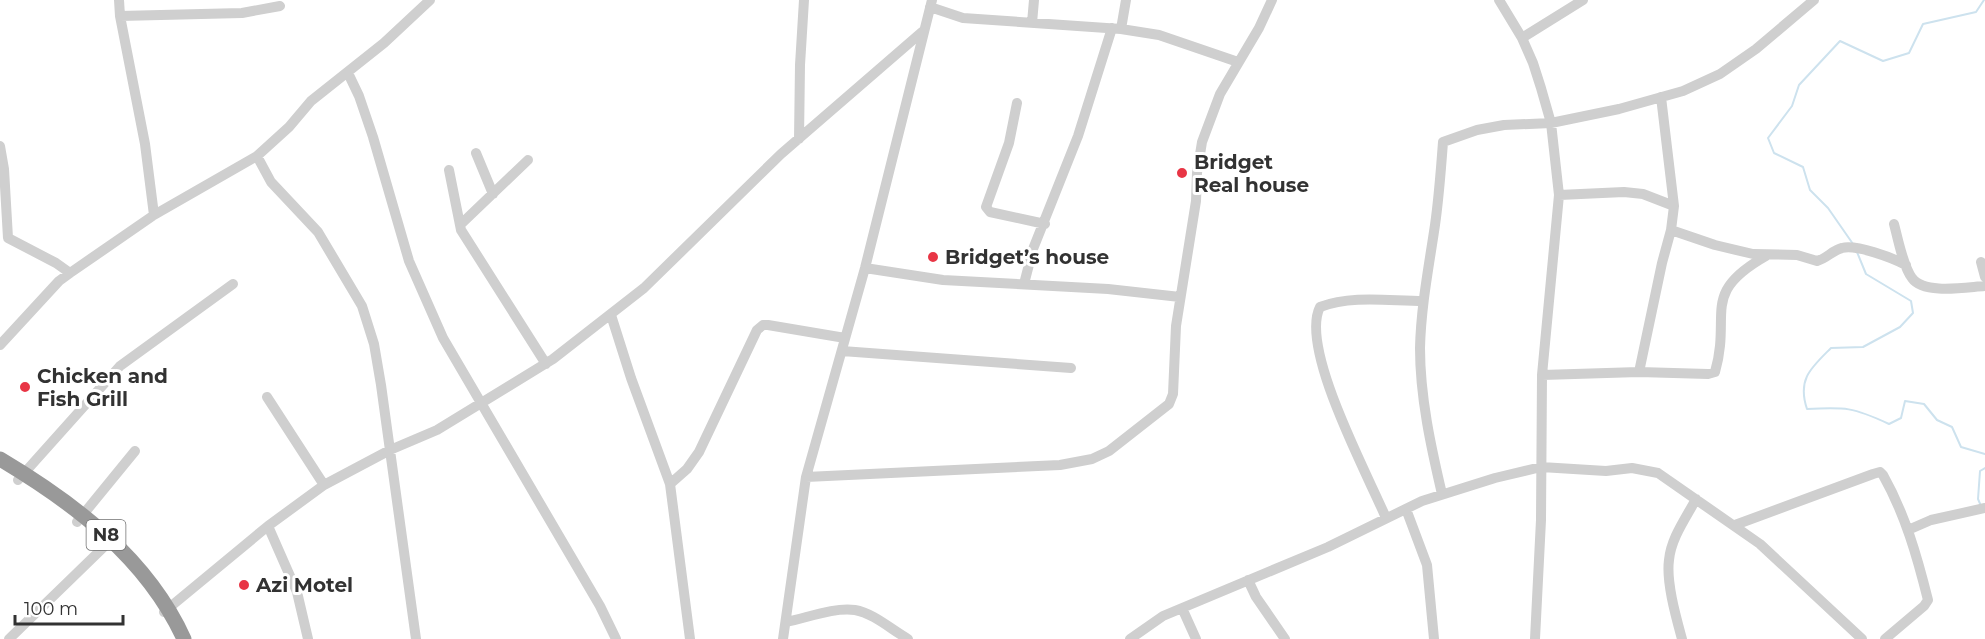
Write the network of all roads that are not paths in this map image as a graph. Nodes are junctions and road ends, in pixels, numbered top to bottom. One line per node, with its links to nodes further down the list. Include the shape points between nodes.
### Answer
1 (119, 0): 12 (street)
2 (430, 0): 18 (street)
3 (804, 0): 22 (street)
4 (1034, 0): 13 (street)
5 (1126, 0): 14 (street)
6 (1272, 0): 17 (street)
7 (1499, 0): 16 (street)
8 (1583, 0): 16 (street)
9 (1814, 0): 19 (street, via 1720,74)
10 (931, 3): 13 (street, via 963,18); 15 (street)
11 (279, 6): 12 (street, via 242,13)
12 (120, 16): 31 (street, via 145,144)
13 (1032, 23): 14 (street)
14 (1116, 29): 17 (street, via 1159,35); 32 (street)
15 (922, 32): 22 (street); 40 (street)
16 (1522, 38): 21 (street)
17 (1238, 62): 46 (street, via 1220,94 1202,142)
18 (348, 73): 25 (street, via 310,101); 57 (street, via 373,137 409,261 443,338)
19 (1661, 97): 21 (street); 30 (street)
20 (1017, 103): 32 (street, via 1009,143 986,207 990,212)
21 (1551, 123): 29 (street); 47 (street, via 1504,125 1443,142)
22 (799, 139): 48 (street)
23 (0, 146): 36 (street, via 4,168)
24 (476, 153): 28 (street)
25 (257, 156): 31 (street); 58 (street, via 271,182 318,232 362,306 374,344)
26 (528, 160): 28 (street)
27 (449, 170): 34 (street)
28 (492, 194): 34 (street)
29 (1559, 195): 30 (street, via 1624,192 1643,194); 55 (street)
30 (1674, 206): 35 (street)
31 (154, 215): 41 (street)
32 (1044, 224): 44 (street)
33 (1894, 224): 39 (street)
34 (460, 225): 52 (street)
35 (1671, 230): 37 (street); 54 (street)
36 (4, 236): 41 (street)
37 (1766, 256): 39 (street, via 1797,255 1817,261 1849,246); 54 (street, via 1733,278 1724,293 1715,372)
38 (1981, 262): 42 (street)
39 (1906, 265): 45 (street, via 1920,285)
40 (865, 268): 44 (street, via 943,280); 49 (street)
41 (70, 273): 50 (street)
42 (1985, 277)
43 (234, 284): 63 (street, via 120,366)
44 (1024, 284): 46 (street)
45 (1985, 286)
46 (1180, 297): 64 (street, via 1172,400 1109,451 1092,459 1060,465)
47 (1423, 301): 67 (street, via 1422,384); 72 (street, via 1349,300 1320,307 1316,316 1316,340 1336,406)
48 (611, 315): 52 (street); 65 (street)
49 (845, 338): 51 (street); 65 (street, via 768,325 757,330 699,452 687,470)
50 (0, 345)
51 (842, 351): 53 (street); 64 (street)
52 (546, 364): 57 (street)
53 (1071, 368)
54 (1639, 372): 55 (street)
55 (1542, 375): 61 (street)
56 (267, 398): 66 (street)
57 (482, 404): 58 (street, via 437,430); 86 (street)
58 (390, 450): 66 (street); 85 (street)
59 (135, 451): 71 (street)
60 (0, 459): 63 (highway, N8)
61 (1541, 467): 67 (street); 68 (street, via 1606,471 1632,468 1658,473); 94 (street)
62 (0, 469): 63 (highway, N8)
63 (21, 476): 71 (highway, N8)
64 (806, 477): 80 (street)
65 (670, 484): 87 (street)
66 (324, 485): 74 (street)
67 (1442, 494): 70 (street)
68 (1696, 499): 73 (street); 95 (street, via 1677,534 1669,560 1672,598)
69 (1985, 507): 75 (street)
70 (1406, 509): 72 (street); 93 (street, via 1428,565)
71 (79, 518): 76 (highway, N8)
72 (1386, 518): 77 (street, via 1328,547)
73 (1735, 525): 75 (street, via 1880,472); 96 (street)
74 (268, 526): 79 (street); 84 (street, via 297,592)
75 (1908, 530): 97 (street, via 1928,600)
76 (108, 543): 79 (highway, N8); 81 (street)
77 (1248, 579): 78 (street); 92 (street)
78 (1182, 608): 90 (street, via 1149,624); 91 (street)
79 (166, 610): 82 (highway, N8); 83 (highway, N8)
80 (786, 622): 88 (street); 89 (street, via 856,610)
81 (9, 639)
82 (177, 639)
83 (184, 639)
84 (308, 639)
85 (416, 639)
86 (616, 639)
87 (690, 639)
88 (783, 639)
89 (908, 639)
90 (1130, 639)
91 (1196, 639)
92 (1285, 639)
93 (1434, 639)
94 (1535, 639)
95 (1682, 639)
96 (1862, 639)
97 (1885, 639)

